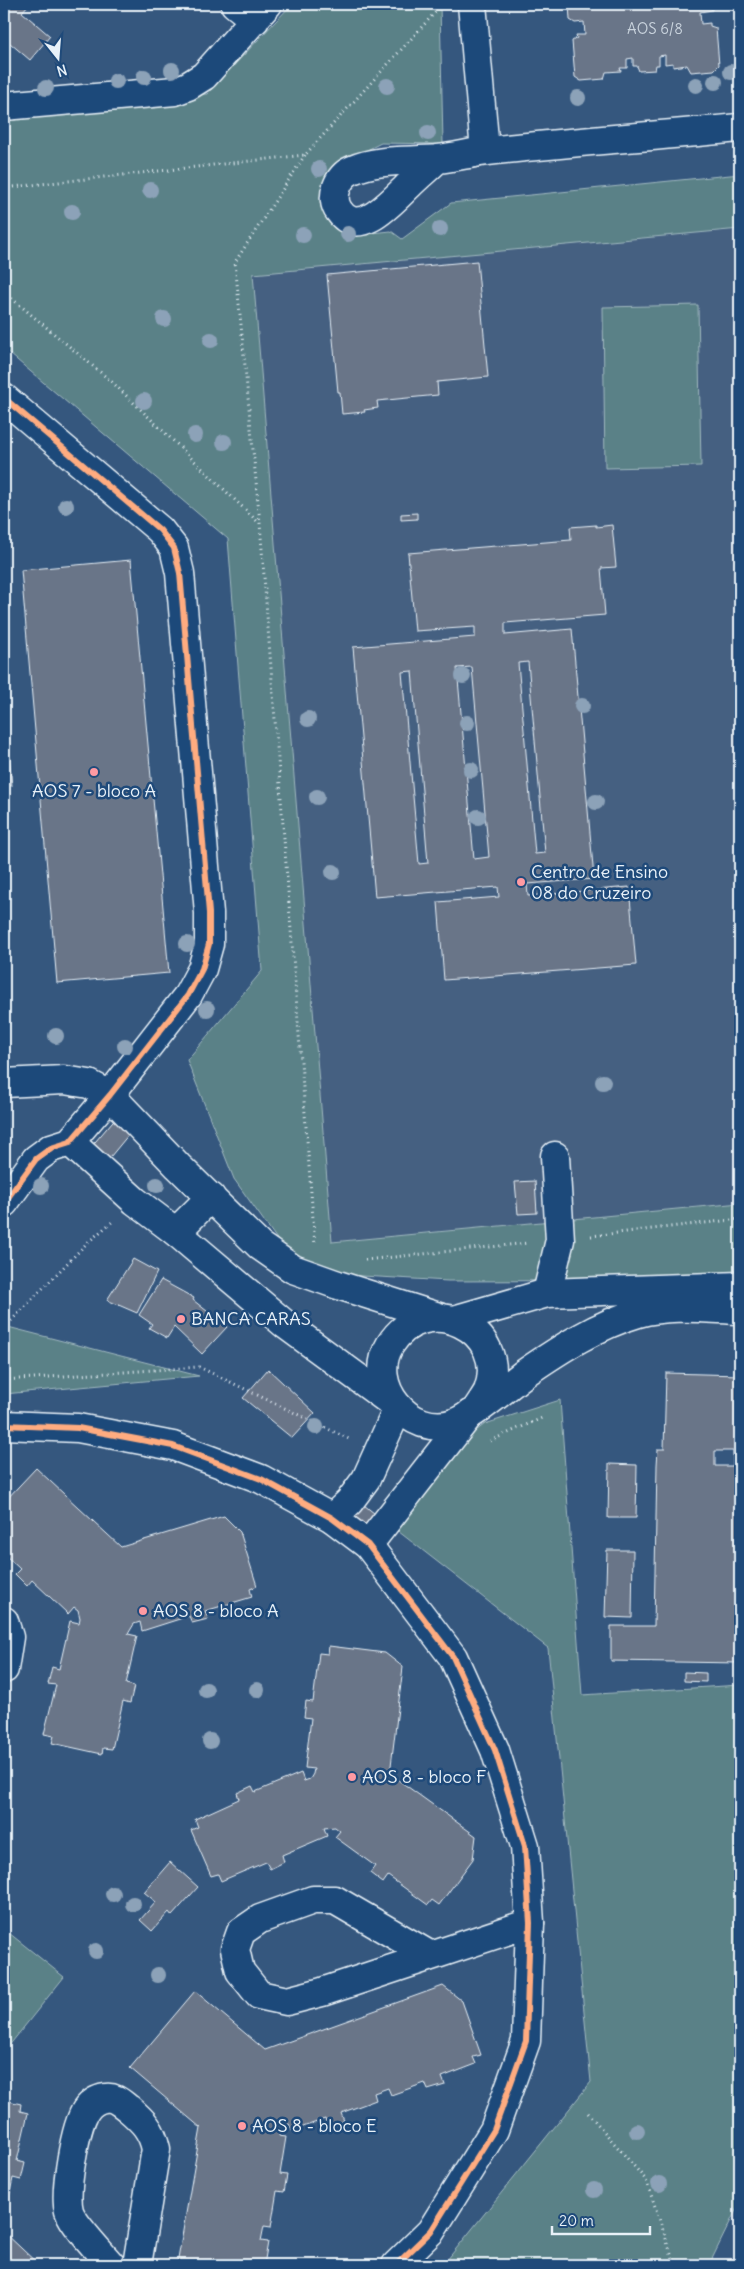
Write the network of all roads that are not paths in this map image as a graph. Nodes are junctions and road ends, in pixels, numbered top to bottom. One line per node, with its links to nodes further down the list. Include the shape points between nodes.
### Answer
1 (472, 4): 5 (street)
2 (252, 9): 3 (street, via 204,76 181,89)
3 (4, 106)
4 (740, 128): 5 (street)
5 (485, 151): 6 (street)
6 (438, 160)
7 (4, 398): 9 (street, via 160,530 174,548 180,572 209,944 202,969 188,995)
8 (4, 1083): 9 (street, via 64,1080 89,1084)
9 (110, 1095): 10 (street); 12 (street)
10 (70, 1142): 13 (street, via 51,1148 36,1159); 14 (street, via 135,1201)
11 (555, 1156): 16 (street, via 560,1240)
12 (211, 1197): 14 (street); 18 (street, via 260,1246 293,1269)
13 (4, 1203)
14 (176, 1232): 19 (street, via 286,1325)
15 (740, 1286): 16 (street)
16 (548, 1292): 18 (street)
17 (740, 1310): 20 (street, via 674,1309 640,1313 563,1346)
18 (447, 1318): 19 (street, via 424,1319 410,1324 389,1347 384,1362 384,1378); 20 (street, via 470,1328 490,1357 491,1375 487,1392)
19 (397, 1407): 20 (street, via 413,1420 433,1425 453,1423); 22 (street, via 366,1479)
20 (474, 1410): 23 (street)
21 (4, 1425): 22 (street, via 78,1428 173,1446 261,1479)
22 (332, 1518): 23 (street)
23 (368, 1545): 26 (street, via 453,1657 495,1750 525,1846)
24 (4, 1621): 25 (street, via 9,1638)
25 (4, 1669)
26 (530, 1923): 27 (street); 30 (street, via 526,2041 494,2130 431,2231)
27 (430, 1956): 27 (street, via 287,2001 259,1995 240,1971 235,1949 241,1932 260,1919 313,1900 335,1900)
28 (111, 2265): 29 (street, via 69,2212 68,2199 72,2155 86,2110 94,2102 107,2097 117,2100 145,2122 154,2136 156,2148)
29 (137, 2265)
30 (396, 2265)

